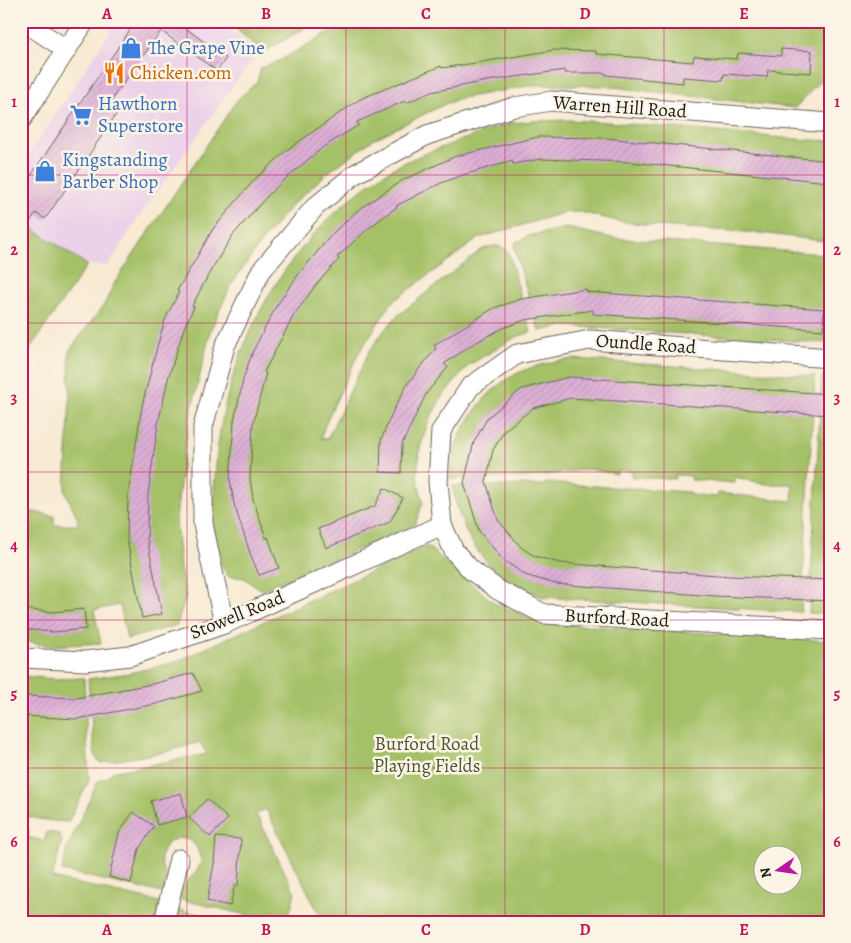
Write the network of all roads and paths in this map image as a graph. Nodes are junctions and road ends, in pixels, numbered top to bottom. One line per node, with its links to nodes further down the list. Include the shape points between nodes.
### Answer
1 (24, 21): 3 (street)
2 (85, 21): 3 (street)
3 (67, 50): 4 (street)
4 (21, 120)
5 (830, 123): 8 (street, Warren Hill Road, via 551,101 514,107 427,135 355,174 315,207 261,272 225,346 203,427 203,524)
6 (830, 358): 7 (street, Oundle Road, via 590,340 518,354 470,387 441,431 438,482)
7 (442, 525): 8 (street, Stowell Road); 9 (street, Burford Road, via 454,551 471,570 498,590 544,614)
8 (224, 624): 10 (street, Stowell Road, via 130,656 85,661)
9 (830, 630)
10 (21, 658)
11 (179, 858): 12 (street)
12 (164, 922)

